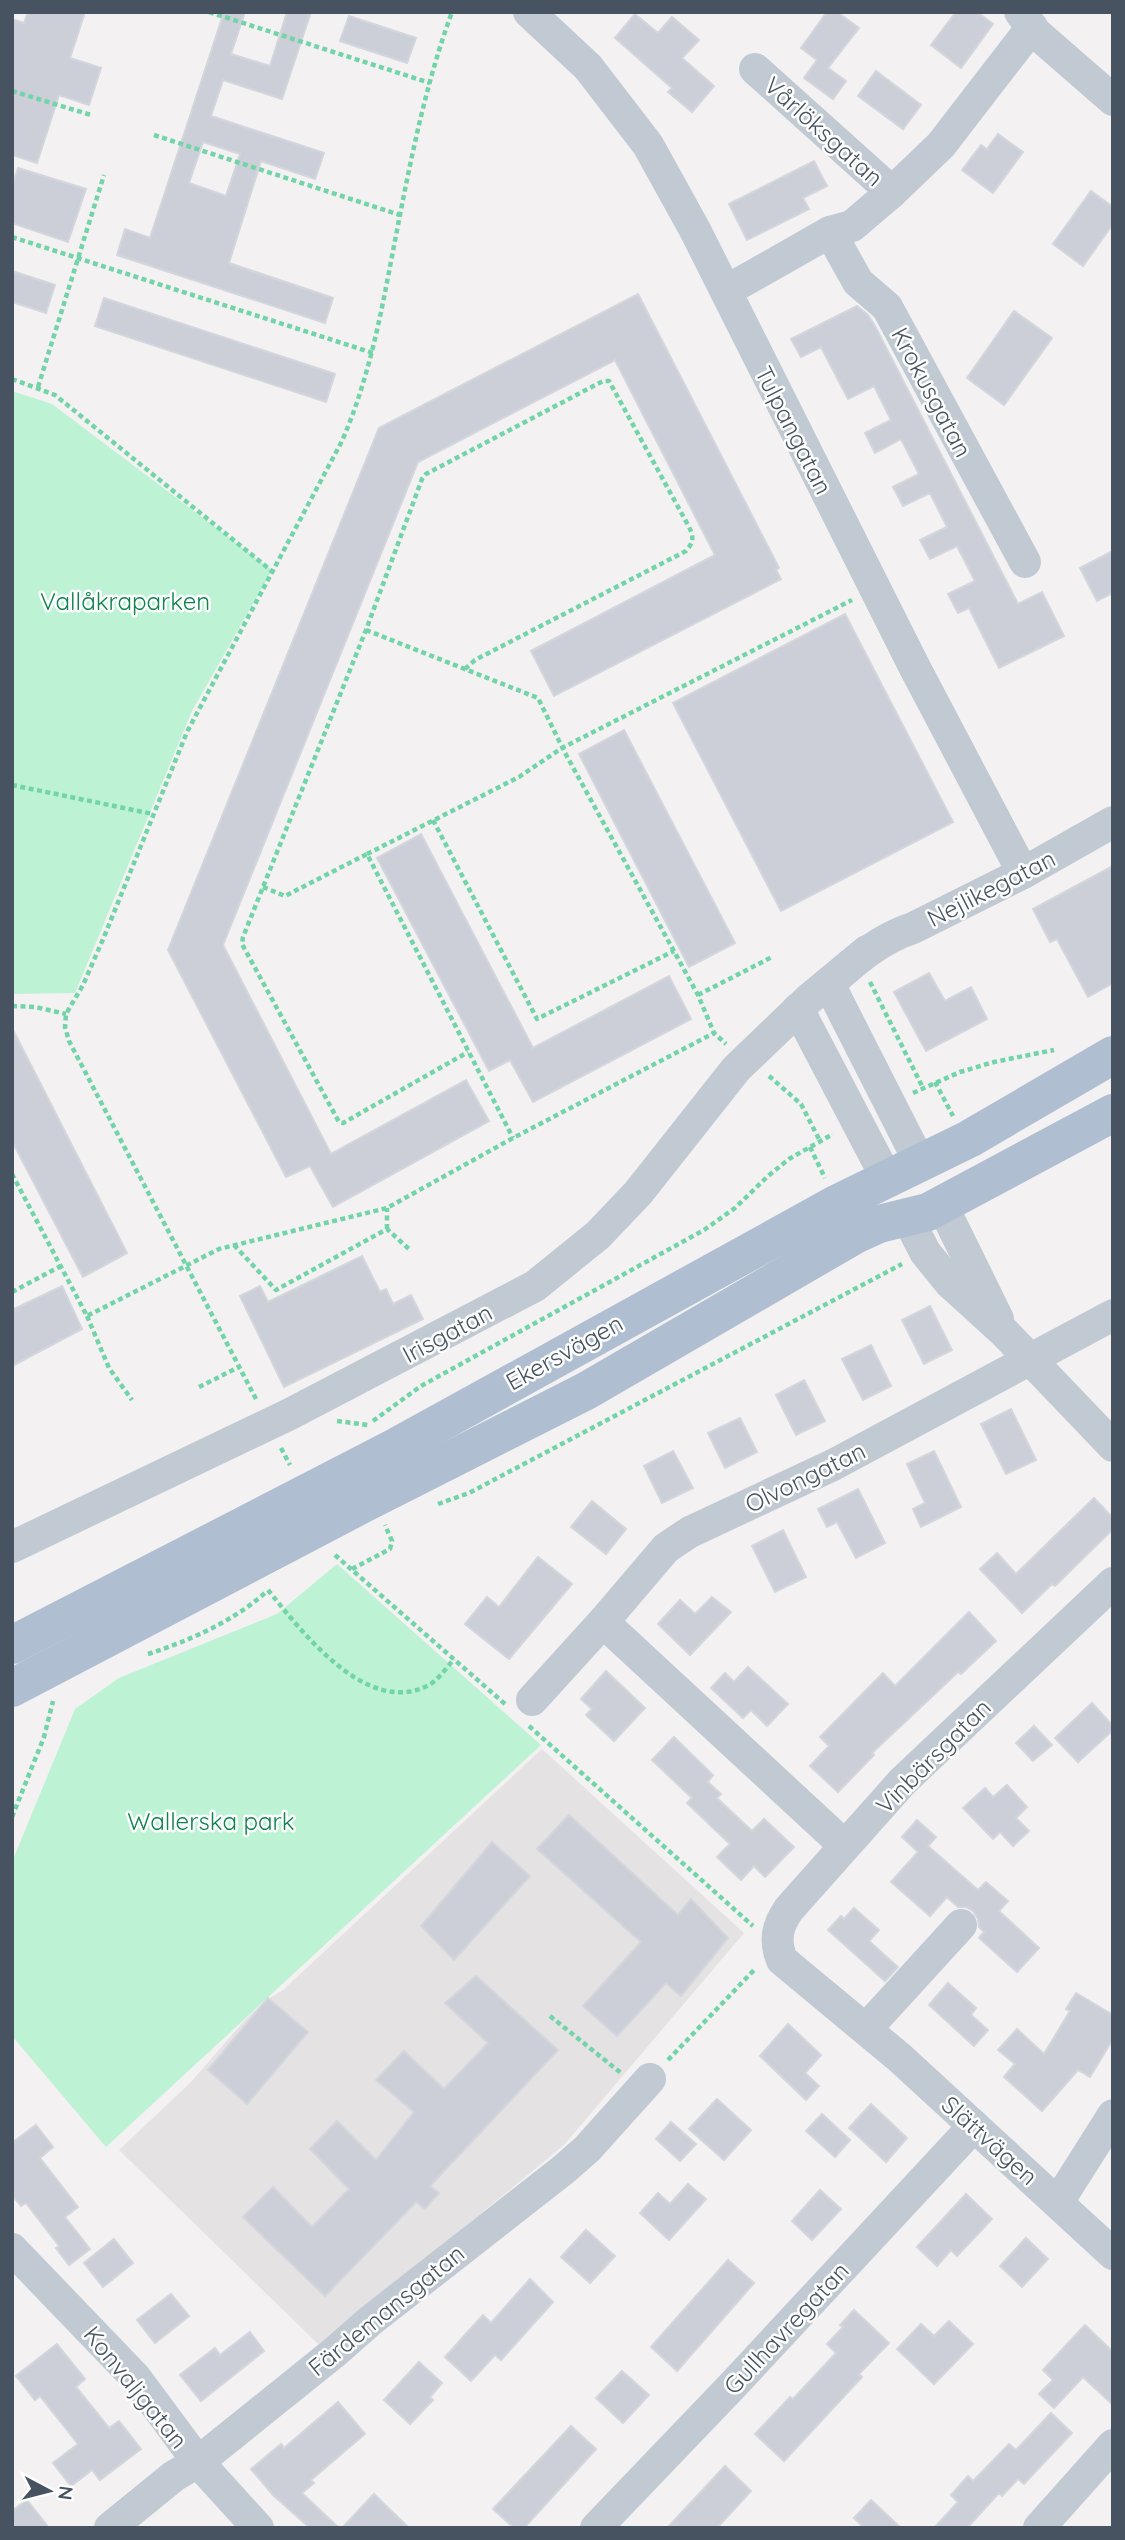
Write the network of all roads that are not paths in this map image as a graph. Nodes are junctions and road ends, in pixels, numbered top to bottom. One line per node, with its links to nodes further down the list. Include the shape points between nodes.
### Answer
1 (529, 12): 7 (street, Tulpangatan, via 588,67 648,145)
2 (1026, 20): 4 (street); 5 (street, via 941,145)
3 (755, 69): 5 (street, Vårlöksgatan)
4 (1113, 100)
5 (892, 192): 6 (street, via 852,226)
6 (830, 232): 7 (street); 8 (street, Krokusgatan, via 858,282 887,307)
7 (726, 291): 10 (street, Tulpangatan)
8 (1025, 562)
9 (1113, 822): 10 (street, Nejlikegatan)
10 (1023, 873): 11 (street, Nejlikegatan, via 897,933)
11 (812, 997): 14 (street); 15 (street); 20 (street, Irisgatan, via 746,1060 598,1235 535,1286 290,1414)
12 (1113, 1055): 14 (main road, Ekersvägen)
13 (1113, 1113): 16 (main road, Ekersvägen)
14 (920, 1163): 15 (main road, Ekersvägen); 16 (main road)
15 (887, 1179): 16 (main road); 23 (main road, Ekersvägen, via 394,1448)
16 (924, 1211): 18 (street, via 1005,1333); 24 (main road, Ekersvägen, via 855,1235 575,1396)
17 (1113, 1315): 18 (street, Olvongatan)
18 (1030, 1359): 19 (street); 22 (street, Olvongatan, via 834,1465 690,1532 666,1548)
19 (1113, 1446)
20 (12, 1547)
21 (1113, 1583): 26 (street, Vinbärsgatan, via 902,1782)
22 (603, 1622): 25 (street, Olvongatan); 26 (street)
23 (12, 1644)
24 (12, 1688)
25 (523, 1711)
26 (845, 1846): 28 (street, Vinbärsgatan, via 785,1915)
27 (961, 1925): 29 (street)
28 (776, 1946): 29 (street, Slättvägen, via 782,1960)
29 (866, 2029): 32 (street, Slättvägen)
30 (645, 2084): 37 (street, Färdemansgatan, via 563,2170)
31 (1113, 2115): 33 (street)
32 (974, 2126): 33 (street, Slättvägen); 40 (street, Gullhavregatan)
33 (1058, 2202): 35 (street, Slättvägen)
34 (12, 2249): 37 (street, Konvaljgatan, via 135,2377)
35 (1113, 2253)
36 (1113, 2445): 41 (street)
37 (198, 2462): 38 (street, Färdemansgatan); 39 (street, Konvaljgatan)
38 (110, 2528)
39 (258, 2528)
40 (596, 2528)
41 (1039, 2528)

